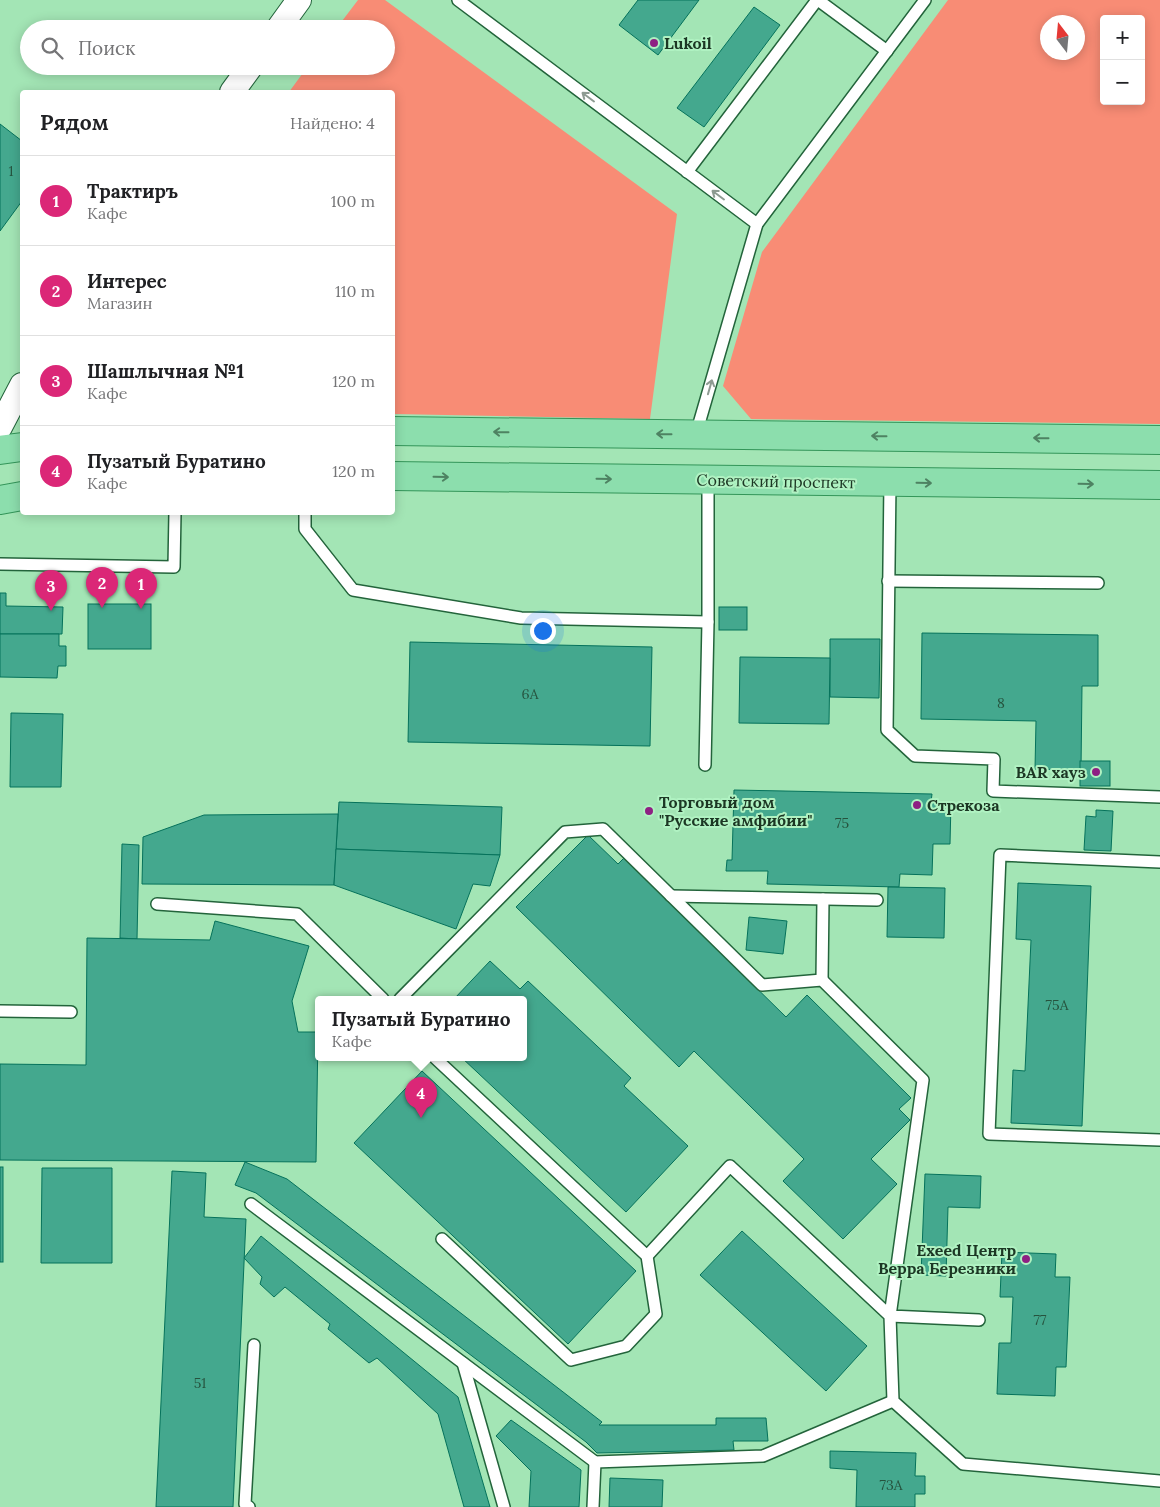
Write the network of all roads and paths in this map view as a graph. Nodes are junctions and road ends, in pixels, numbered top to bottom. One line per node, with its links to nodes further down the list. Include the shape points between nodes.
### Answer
1 (299, 0): 5 (street)
2 (458, 0): 9 (lane, one-way to 2)
3 (817, 0): 6 (lane); 9 (lane)
4 (925, 0): 6 (lane)
5 (285, 20)
6 (886, 51): 10 (lane)
7 (244, 75): 8 (street)
8 (233, 90)
9 (687, 172): 10 (lane, one-way to 9)
10 (756, 224): 14 (lane, one-way to 10)
11 (20, 389): 12 (street)
12 (0, 427)
13 (395, 431): 14 (main road, one-way to 13)
14 (696, 434): 15 (main road, one-way to 14)
15 (1160, 440)
16 (20, 447): 17 (main road)
17 (0, 450)
18 (395, 476): 19 (main road, Советский проспект, one-way to 19)
19 (708, 480): 20 (main road, Советский проспект); 29 (lane)
20 (890, 482): 21 (main road, Советский проспект, one-way to 21); 27 (lane)
21 (1160, 485)
22 (20, 496): 23 (main road)
23 (0, 500)
24 (175, 515): 26 (lane, via 174,566)
25 (305, 515): 29 (lane, via 305,529 353,590 521,618)
26 (0, 564)
27 (888, 581): 28 (lane); 31 (lane, via 886,730 915,756 994,759 993,791)
28 (1098, 583)
29 (708, 622): 30 (lane)
30 (705, 765)
31 (1160, 797)
32 (1160, 862): 43 (lane, via 1000,856 989,1134)
33 (671, 896): 34 (lane); 37 (lane, via 762,985); 39 (lane, via 603,829 566,832)
34 (823, 899): 35 (lane); 37 (lane)
35 (877, 900)
36 (157, 904): 38 (lane, via 297,914)
37 (822, 980): 47 (lane, via 923,1080)
38 (380, 996)
39 (403, 996)
40 (0, 1011): 41 (lane)
41 (71, 1012)
42 (438, 1061): 46 (lane)
43 (1160, 1140)
44 (251, 1204): 50 (lane)
45 (442, 1239): 46 (lane, via 572,1360 626,1346 656,1314)
46 (647, 1256): 47 (lane, via 730,1166)
47 (890, 1316): 48 (lane); 51 (lane)
48 (979, 1320)
49 (254, 1345): 54 (lane, via 245,1504)
50 (463, 1363): 52 (lane); 55 (lane)
51 (893, 1401): 52 (lane, via 763,1456); 53 (lane, via 963,1464)
52 (595, 1462): 56 (lane)
53 (1160, 1481)
54 (248, 1507)
55 (504, 1507)
56 (593, 1507)

